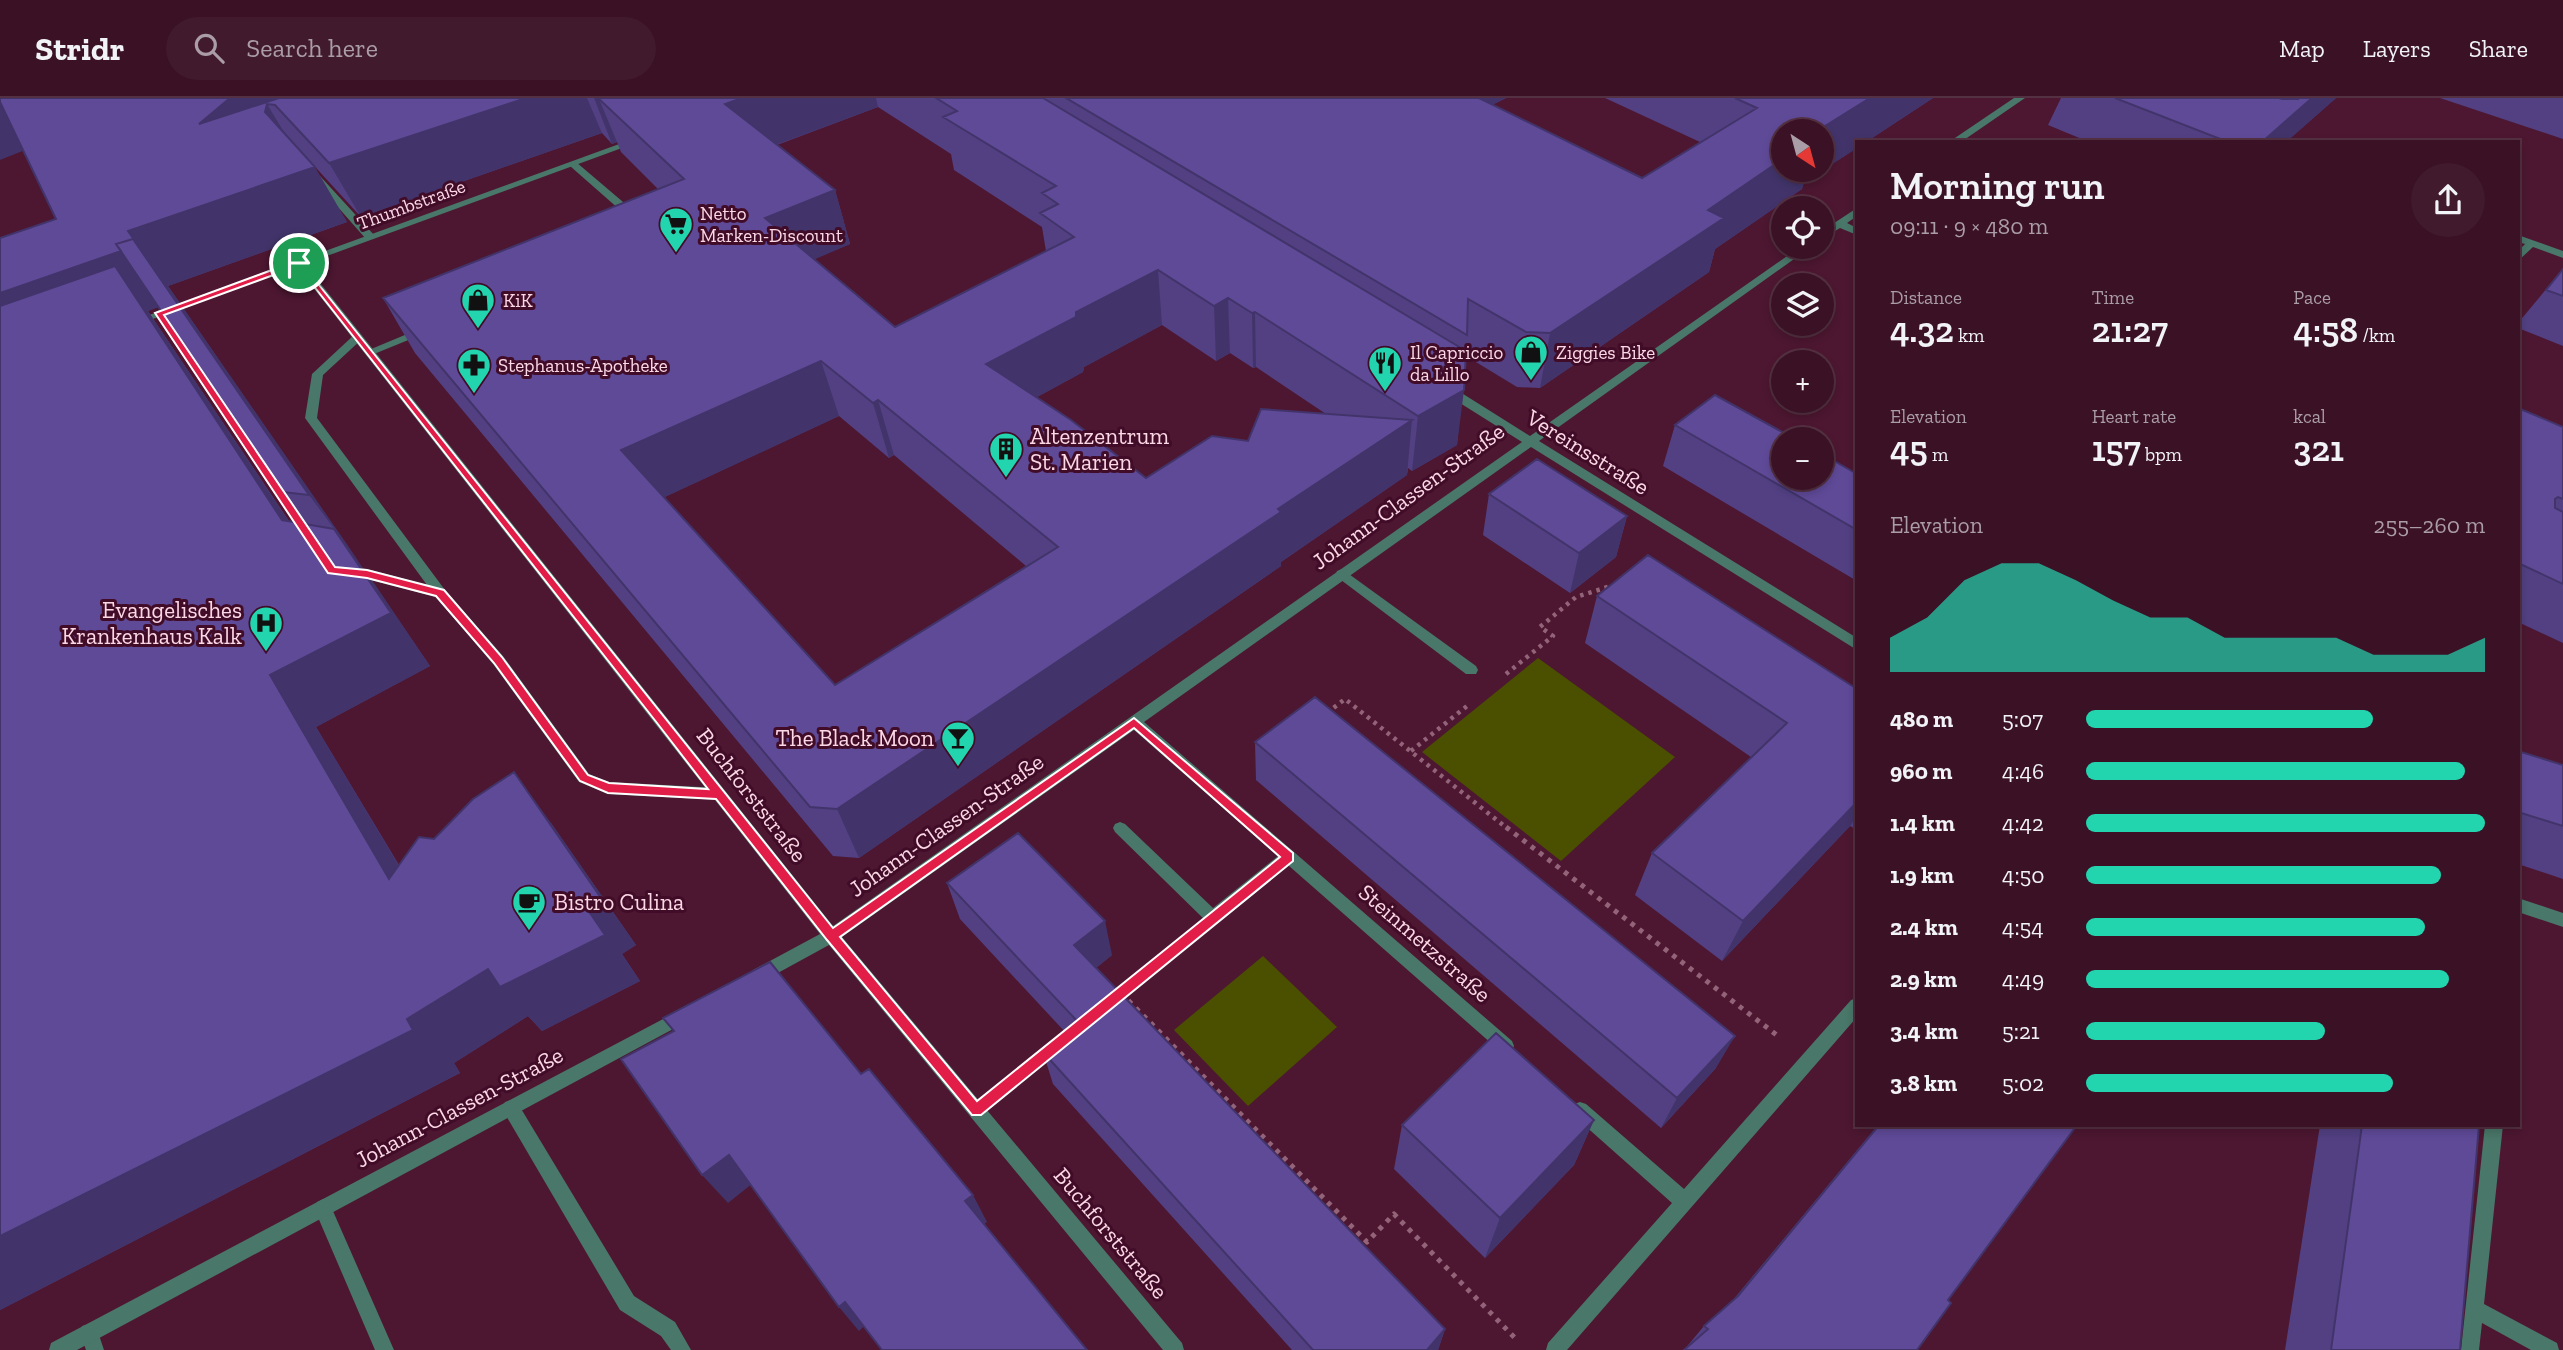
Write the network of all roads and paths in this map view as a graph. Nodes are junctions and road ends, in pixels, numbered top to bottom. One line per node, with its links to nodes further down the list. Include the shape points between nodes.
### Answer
1 (2020, 98): 3 (street)
2 (651, 136): 4 (street, Thumbstraße)
3 (1957, 140)
4 (573, 164): 9 (street); 11 (street, Thumbstraße)
5 (311, 172): 11 (street)
6 (1855, 212): 7 (street)
7 (1839, 223): 8 (street); 10 (street)
8 (1834, 227)
9 (646, 228)
10 (1855, 231)
11 (370, 237): 17 (street, Thumbstraße)
12 (2520, 239): 13 (street)
13 (2531, 243): 14 (street); 15 (street)
14 (2563, 255)
15 (2520, 256)
16 (1789, 259): 24 (street, Johann-Classen-Straße)
17 (299, 263): 18 (street, Thumbstraße); 21 (street, Buchforststraße)
18 (159, 313): 19 (street, Thumbstraße); 25 (street)
19 (122, 327)
20 (433, 327): 22 (street)
21 (358, 337): 22 (street, Buchforststraße); 29 (street, via 318,374 311,418)
22 (370, 352): 37 (street, Buchforststraße)
23 (1435, 382): 24 (street, Vereinsstraße)
24 (1529, 440): 27 (street, Johann-Classen-Straße); 30 (street, Vereinsstraße)
25 (316, 548)
26 (331, 570): 29 (street, via 367,574)
27 (1342, 574): 31 (street); 35 (street, Johann-Classen-Straße)
28 (1625, 581): 32 (path, via 1576,597 1540,627 1553,636)
29 (440, 593): 37 (street, via 498,660 584,778 608,788)
30 (1855, 644)
31 (1471, 670)
32 (1502, 677)
33 (1472, 702): 36 (path)
34 (1324, 715): 36 (path, via 1345,699)
35 (1134, 722): 39 (street, Steinmetzstraße); 43 (street, Johann-Classen-Straße)
36 (1411, 751): 51 (path)
37 (719, 794): 43 (street, Buchforststraße)
38 (1120, 828): 41 (street)
39 (1288, 857): 41 (street); 50 (street, Steinmetzstraße)
40 (2520, 906): 42 (street)
41 (1213, 918): 45 (path)
42 (2563, 920)
43 (831, 936): 44 (street, Johann-Classen-Straße); 54 (street, Buchforststraße)
44 (750, 980)
45 (1121, 992): 46 (path); 60 (path, via 1367,1242 1394,1214)
46 (1110, 1001)
47 (1855, 1007): 51 (street)
48 (691, 1011): 53 (street, Johann-Classen-Straße)
49 (1049, 1051): 54 (path)
50 (1517, 1056)
51 (1809, 1060): 56 (street)
52 (1570, 1102): 56 (street)
53 (511, 1108): 57 (street, Johann-Classen-Straße); 63 (street, via 627,1303 668,1329)
54 (976, 1110): 64 (street, Buchforststraße)
55 (2494, 1127): 58 (street)
56 (1684, 1201): 65 (street)
57 (323, 1208): 59 (street, Johann-Classen-Straße); 62 (street)
58 (2474, 1309): 66 (street); 67 (street)
59 (92, 1342): 61 (street, Johann-Classen-Straße)
60 (1519, 1342)
61 (58, 1350)
62 (384, 1350)
63 (682, 1350)
64 (1175, 1350)
65 (1555, 1350)
66 (2470, 1350)
67 (2550, 1350)

